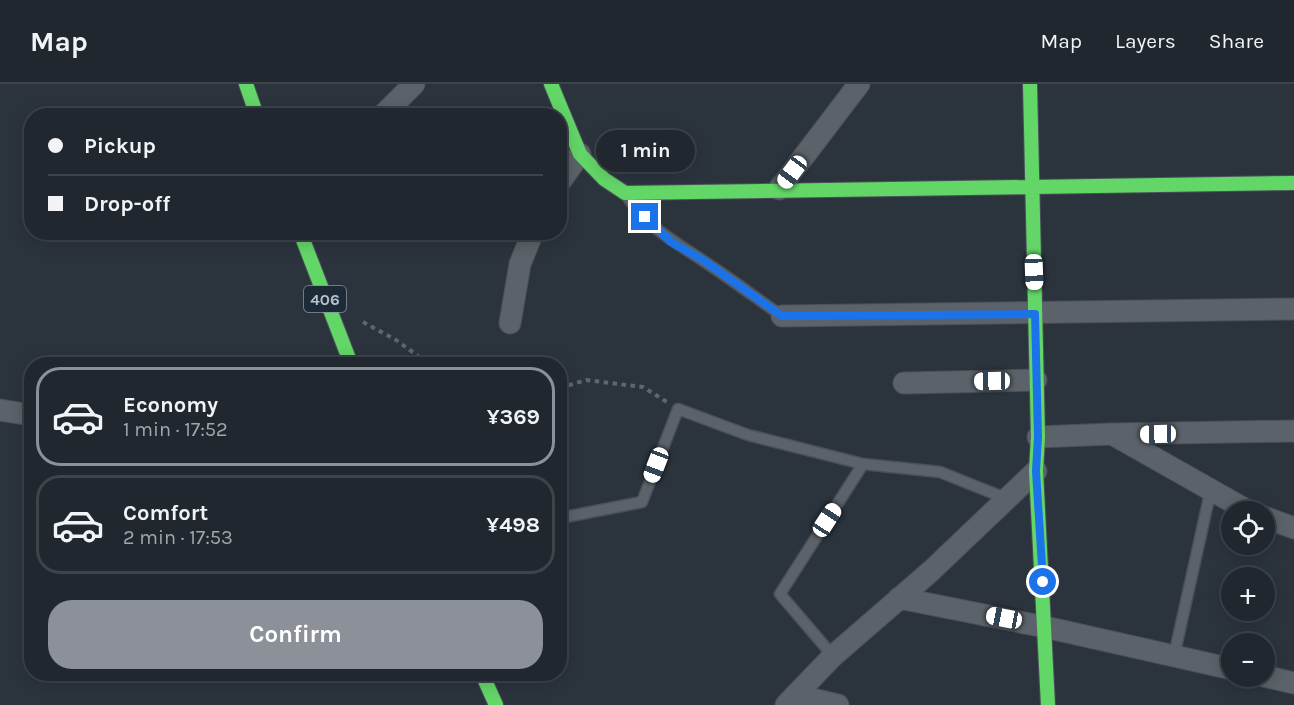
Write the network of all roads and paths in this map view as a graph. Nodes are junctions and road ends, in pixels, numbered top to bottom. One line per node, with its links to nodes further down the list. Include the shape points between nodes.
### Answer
1 (246, 84): 6 (main road)
2 (414, 84): 7 (street)
3 (551, 84): 8 (main road)
4 (858, 84): 13 (street)
5 (1030, 84): 14 (main road)
6 (254, 108)
7 (390, 108)
8 (561, 108)
9 (567, 123): 10 (main road)
10 (580, 154): 11 (street); 15 (main road, via 604,179)
11 (567, 172)
12 (1294, 183): 14 (main road)
13 (779, 189): 14 (main road); 15 (main road)
14 (1031, 189): 19 (main road)
15 (625, 193): 20 (lane, via 671,242)
16 (303, 240): 21 (main road, 406)
17 (530, 240): 22 (street, via 520,264)
18 (1294, 309): 19 (street)
19 (1035, 314): 20 (street); 25 (main road)
20 (782, 316)
21 (333, 321): 23 (main road, 406); 24 (path, via 358,319)
22 (510, 323)
23 (348, 357)
24 (419, 357)
25 (1036, 380): 26 (street); 33 (main road)
26 (904, 383)
27 (567, 386): 28 (path, via 586,380 644,387)
28 (678, 409): 34 (lane, via 748,435); 39 (lane, via 642,502)
29 (0, 411): 30 (street)
30 (24, 414)
31 (1294, 431): 32 (street)
32 (1112, 434): 33 (street); 36 (street)
33 (1038, 437): 35 (main road)
34 (863, 464): 37 (lane, via 939,472); 44 (lane, via 780,594)
35 (1036, 471): 37 (street); 43 (main road)
36 (1211, 488): 38 (street); 45 (lane)
37 (1005, 498): 42 (street)
38 (1232, 501)
39 (567, 517)
40 (1275, 521): 41 (street)
41 (1294, 528)
42 (899, 598): 43 (street); 44 (street)
43 (1045, 627): 45 (street); 53 (main road)
44 (833, 656): 50 (street)
45 (1174, 656): 46 (street)
46 (1221, 667)
47 (1275, 679): 49 (street)
48 (485, 681): 51 (main road)
49 (1294, 683)
50 (790, 700): 52 (street)
51 (496, 705)
52 (838, 705)
53 (1048, 705)

